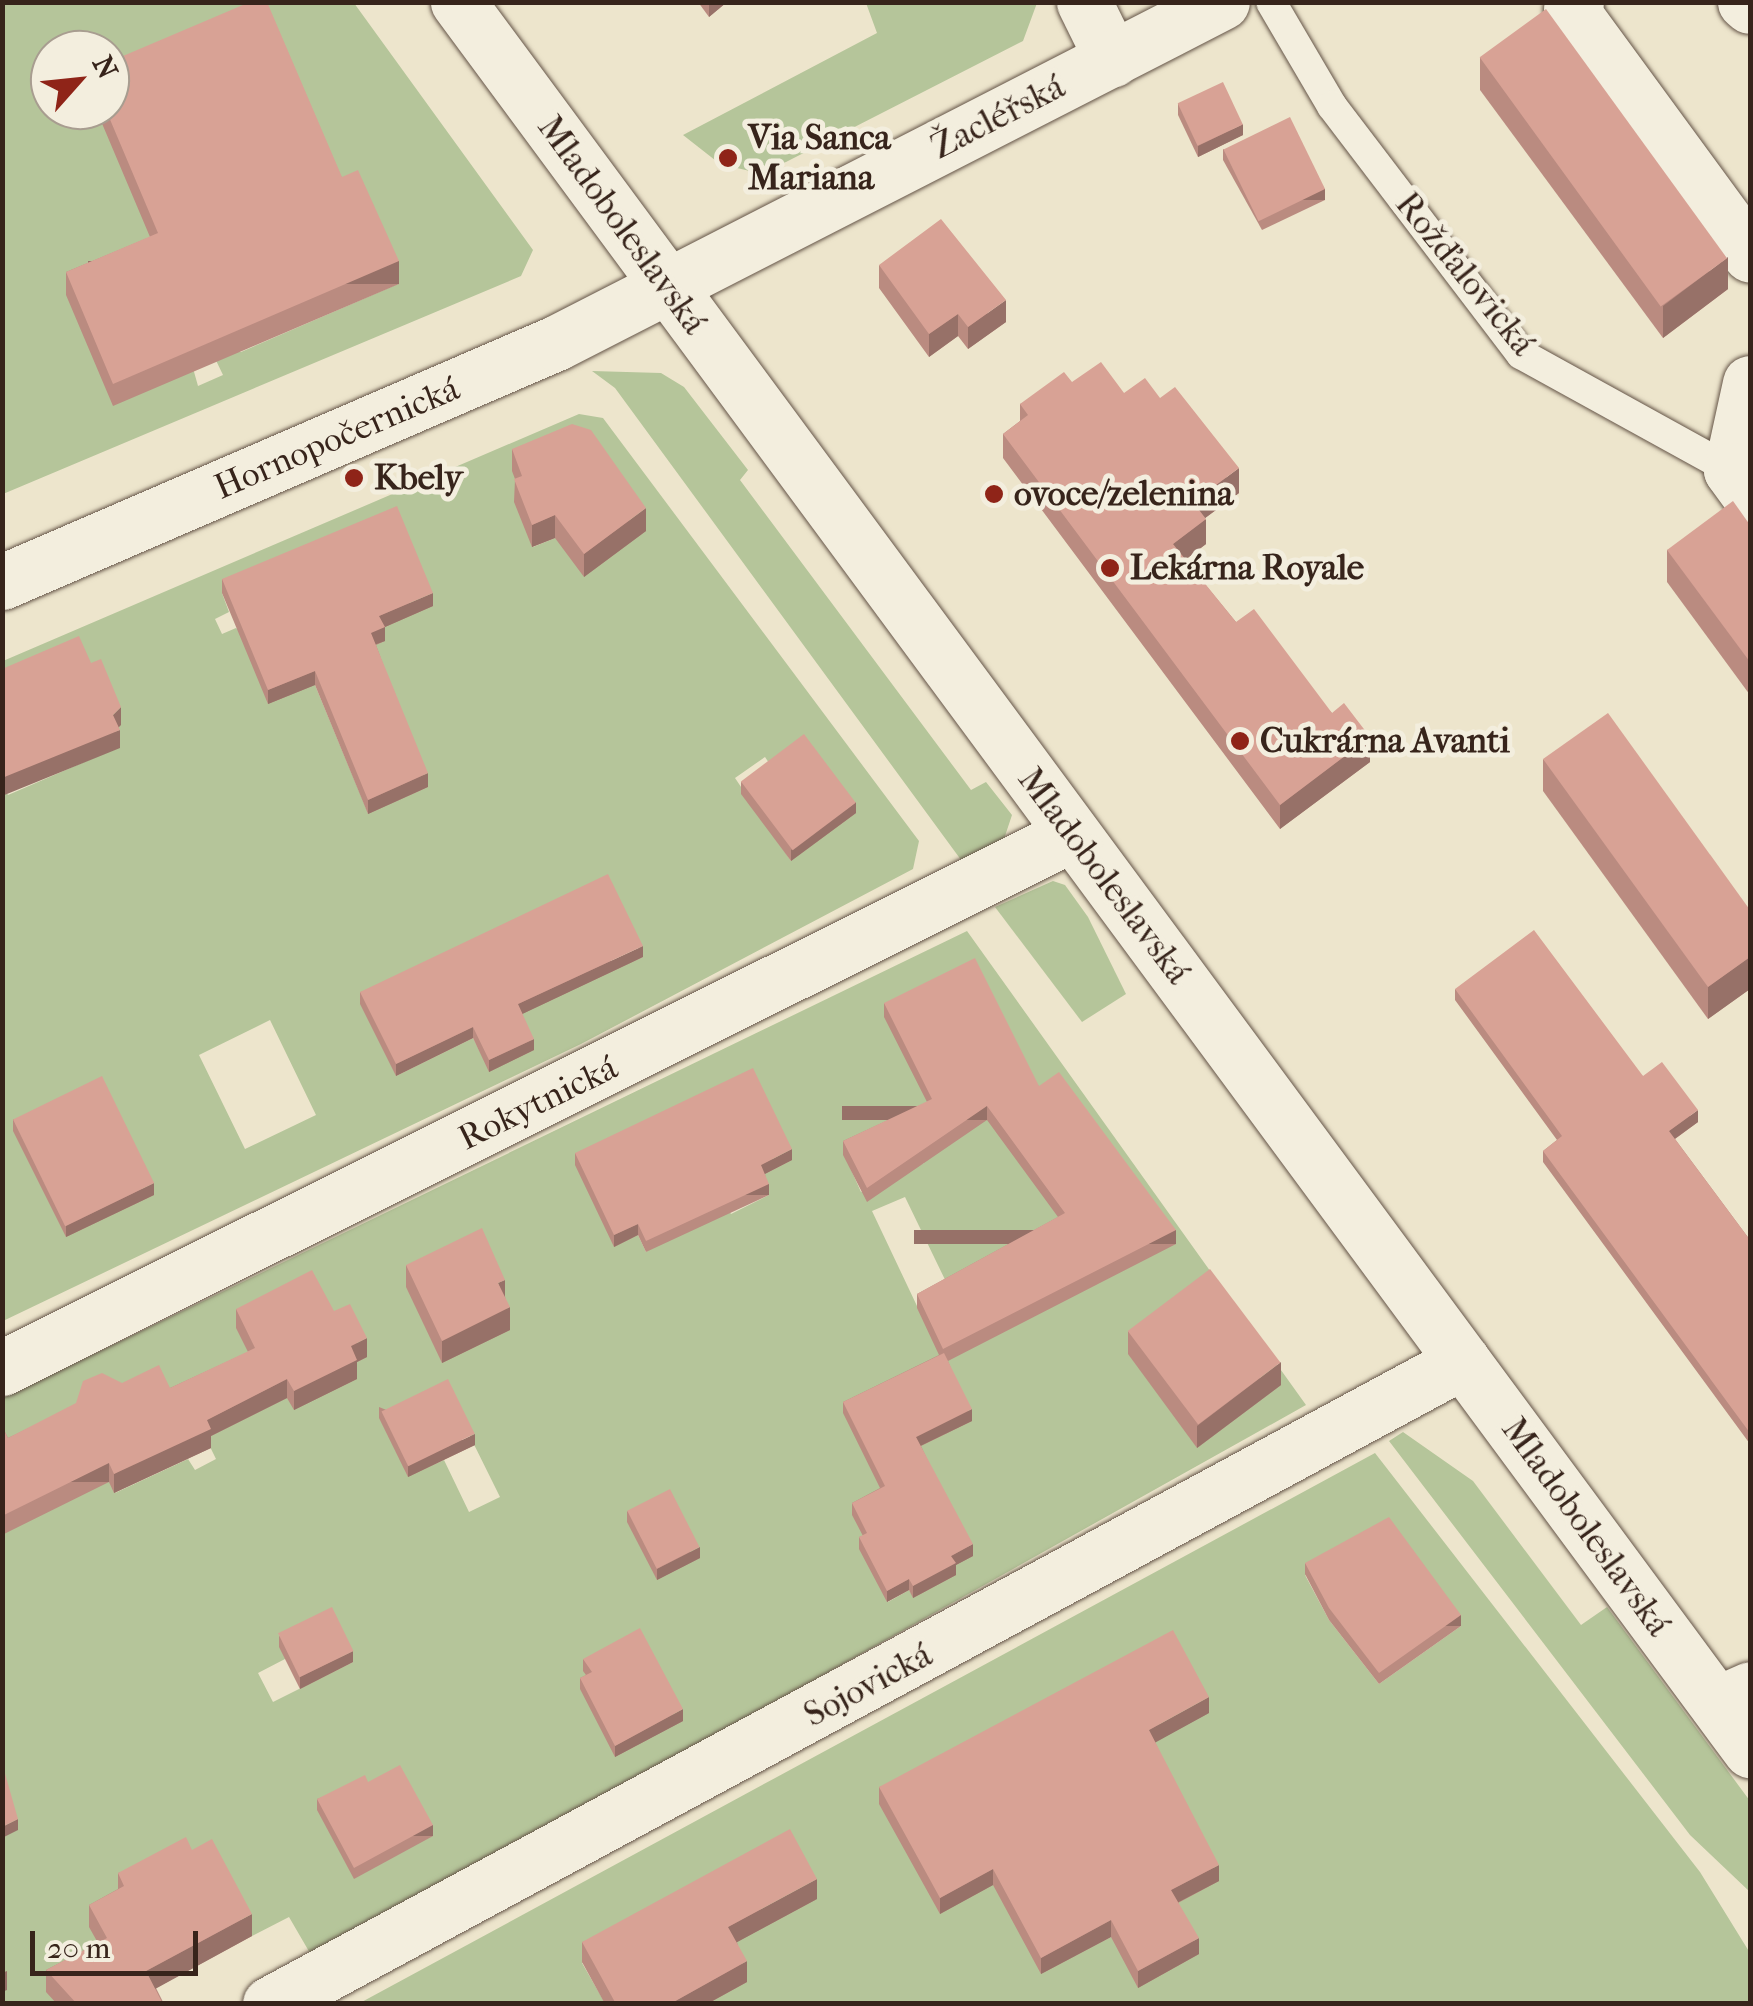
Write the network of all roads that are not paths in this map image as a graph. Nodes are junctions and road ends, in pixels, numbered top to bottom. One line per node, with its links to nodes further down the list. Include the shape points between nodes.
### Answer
1 (458, 2): 8 (street, Mladoboleslavská)
2 (1084, 2): 6 (street)
3 (1222, 2): 6 (street, Žacléřská)
4 (1270, 2): 10 (lane, Rožďalovická, via 1332,106 1521,354)
5 (1576, 2): 7 (street, via 1572,10)
6 (1112, 59): 8 (street, Žacléřská)
7 (1750, 255)
8 (667, 286): 11 (street, Hornopočernická, via 531,354); 12 (street, Mladoboleslavská)
9 (1750, 383): 10 (street, Rožďalovická)
10 (1741, 483)
11 (2, 582)
12 (1072, 834): 13 (street, Mladoboleslavská); 14 (street, Rokytnická)
13 (1463, 1361): 15 (street, Mladoboleslavská); 17 (street, Sojovická)
14 (2, 1368)
15 (1734, 1697): 16 (street, Mladoboleslavská)
16 (1750, 1750)
17 (270, 2004)

